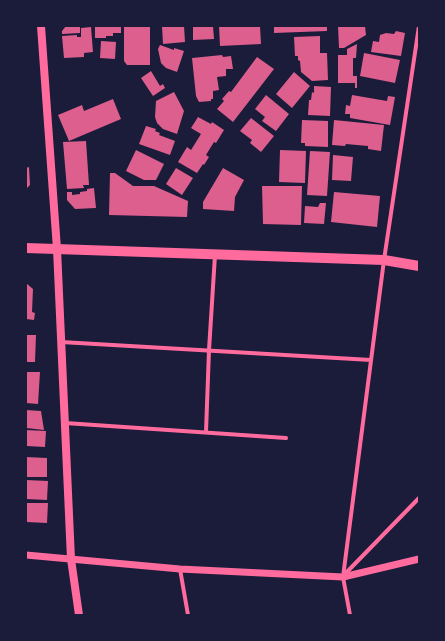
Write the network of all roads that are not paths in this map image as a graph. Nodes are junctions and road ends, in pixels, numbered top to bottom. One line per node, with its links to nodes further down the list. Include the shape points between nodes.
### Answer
1 (41, 26): 4 (main road)
2 (419, 26): 6 (street)
3 (26, 248): 4 (main road)
4 (57, 249): 5 (main road); 8 (main road)
5 (215, 254): 6 (main road); 9 (street)
6 (384, 260): 7 (main road); 10 (street)
7 (419, 266)
8 (61, 342): 9 (street); 11 (main road)
9 (209, 350): 10 (street); 12 (street)
10 (371, 360): 19 (street)
11 (65, 423): 12 (street); 16 (main road)
12 (206, 432): 13 (street)
13 (286, 438)
14 (419, 498): 19 (street)
15 (26, 555): 16 (street)
16 (71, 559): 18 (street); 20 (main road)
17 (419, 559): 19 (street)
18 (180, 569): 19 (street); 21 (street)
19 (343, 577): 22 (street)
20 (79, 615)
21 (188, 615)
22 (350, 615)

